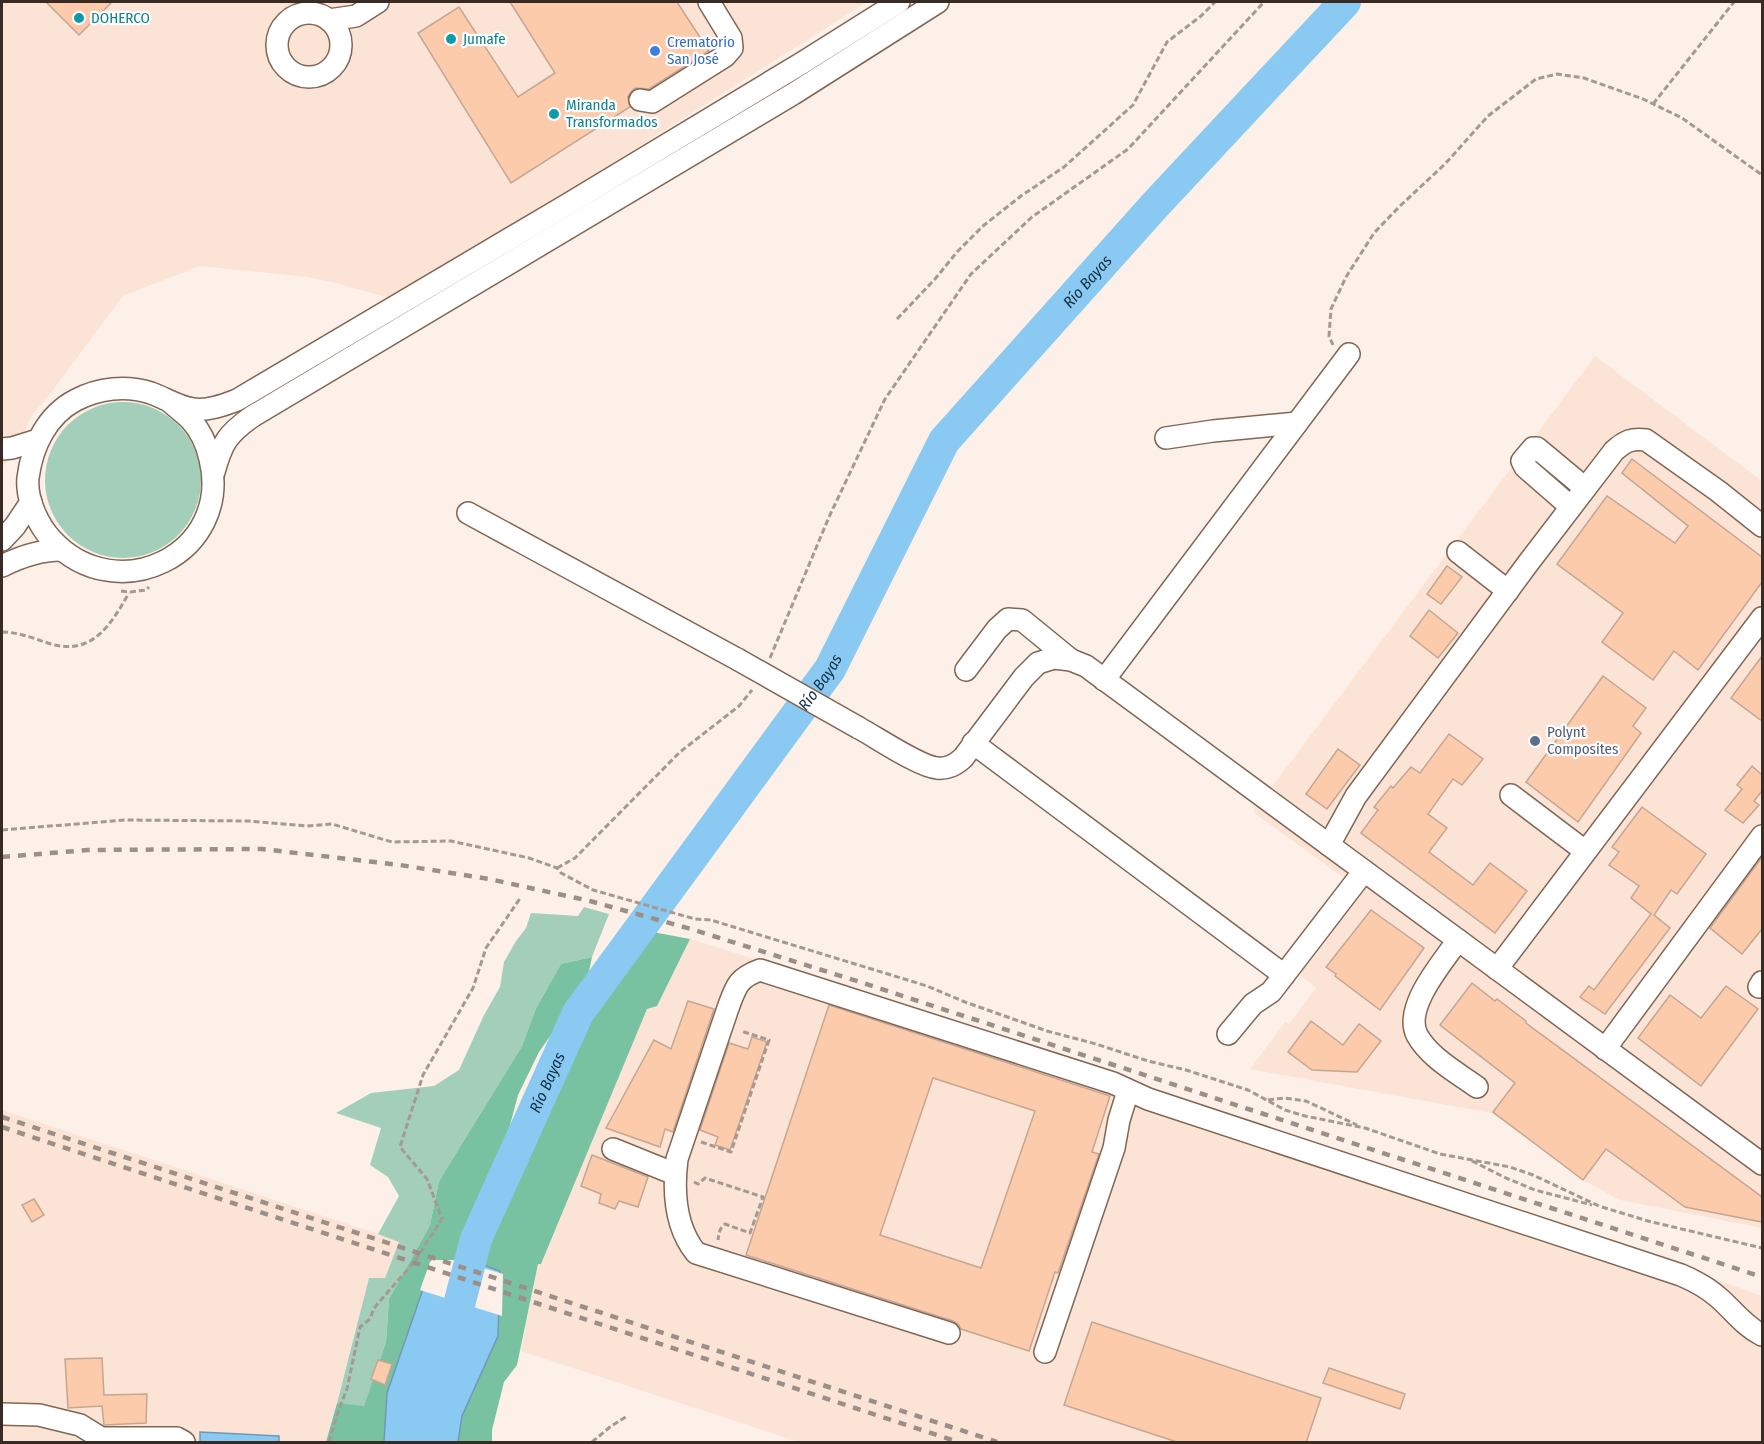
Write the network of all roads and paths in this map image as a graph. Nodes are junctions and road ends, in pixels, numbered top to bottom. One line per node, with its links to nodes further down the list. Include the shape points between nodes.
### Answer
1 (378, 2): 8 (street)
2 (709, 2): 11 (street, via 731,38 732,48 652,102)
3 (899, 2): 16 (street, via 574,201 237,400 204,409)
4 (938, 2): 22 (street, via 238,426 226,438)
5 (1215, 2): 14 (path, via 1167,42 1133,105 1064,167 983,226)
6 (1264, 2): 37 (path, via 1128,149 1032,217 971,274 885,399 829,517)
7 (1734, 2): 12 (path)
8 (356, 16): 9 (street); 10 (street)
9 (329, 20): 10 (street); 10 (street, via 308,12 287,20 277,39 280,61 295,75 315,77 338,60)
10 (341, 42)
11 (640, 100)
12 (1653, 104): 13 (path, via 1682,118); 15 (path, via 1584,78 1557,74 1536,79 1488,116 1374,233 1346,276 1331,309 1329,336)
13 (1762, 175)
14 (897, 319)
15 (1345, 359): 17 (street)
16 (169, 401): 19 (street, via 133,389 96,392 62,409); 22 (street, via 191,420 207,445)
17 (1297, 423): 18 (street); 40 (street)
18 (1166, 438)
19 (38, 440): 20 (street); 23 (street)
20 (2, 449)
21 (2, 455): 23 (street)
22 (213, 473): 33 (street, via 209,508 192,540 164,562)
23 (28, 481): 25 (street)
24 (1585, 488): 26 (street); 26 (street, via 1537,448 1522,461); 28 (street, via 1623,443 1634,438 1646,440)
25 (32, 502): 29 (street); 30 (street, via 38,520)
26 (1571, 507): 34 (street)
27 (468, 513): 42 (street, bridge, via 922,764 936,768 952,766)
28 (1762, 526)
29 (2, 540)
30 (61, 550): 32 (street, via 21,557); 33 (street, via 92,568)
31 (1458, 552): 34 (street)
32 (2, 566)
33 (131, 572): 36 (path, via 132,588 113,620 88,643 54,645)
34 (1508, 591): 46 (street, via 1356,796)
35 (1762, 618): 47 (street)
36 (2, 632)
37 (769, 660)
38 (1071, 660): 39 (street, via 1022,620 1008,619); 40 (street); 42 (street, via 1054,658 1038,663)
39 (966, 670)
40 (1104, 680): 46 (street)
41 (755, 686): 48 (path, via 739,706 680,752 575,858)
42 (973, 743): 53 (street)
43 (1511, 795): 47 (street)
44 (2, 830): 48 (path, via 125,820 332,824 392,842 451,841)
45 (1762, 836): 56 (street)
46 (1329, 845): 49 (street)
47 (1585, 851): 52 (street)
48 (557, 867): 59 (path, via 593,890 711,920 927,986 1037,1028 1248,1090)
49 (1364, 871): 51 (street); 53 (street)
50 (521, 897): 75 (path, via 486,948 473,988 423,1075 400,1148 427,1179 442,1220 415,1261 360,1327 347,1389)
51 (1458, 940): 52 (street); 57 (street, via 1417,1002 1413,1019 1416,1033 1426,1046)
52 (1497, 969): 56 (street)
53 (1284, 975): 55 (street)
54 (736, 1029): 61 (path, via 769,1040 731,1152)
55 (1228, 1034)
56 (1605, 1049): 64 (street)
57 (1477, 1087)
58 (1128, 1091): 65 (street, via 760,969 740,980 735,989 677,1159); 70 (street, via 1681,1275 1710,1290 1743,1323); 71 (street, via 1114,1148)
59 (1267, 1100): 60 (path, via 1305,1116); 60 (path, via 1306,1101)
60 (1365, 1128): 63 (path, via 1440,1154)
61 (698, 1142)
62 (613, 1149): 65 (street)
63 (1470, 1159): 66 (path, via 1535,1190); 66 (path, via 1533,1175)
64 (1762, 1164)
65 (683, 1177): 68 (path, via 698,1184 705,1178 763,1197 750,1233 721,1226); 69 (street, via 674,1185 680,1222 696,1253)
66 (1601, 1207): 67 (path)
67 (1762, 1248)
68 (720, 1250)
69 (949, 1333)
70 (1762, 1335)
71 (1045, 1352)
72 (2, 1414): 74 (street, via 39,1415 80,1425 101,1438 177,1438)
73 (627, 1416): 76 (path)
74 (183, 1443)
75 (329, 1443)
76 (592, 1443)

